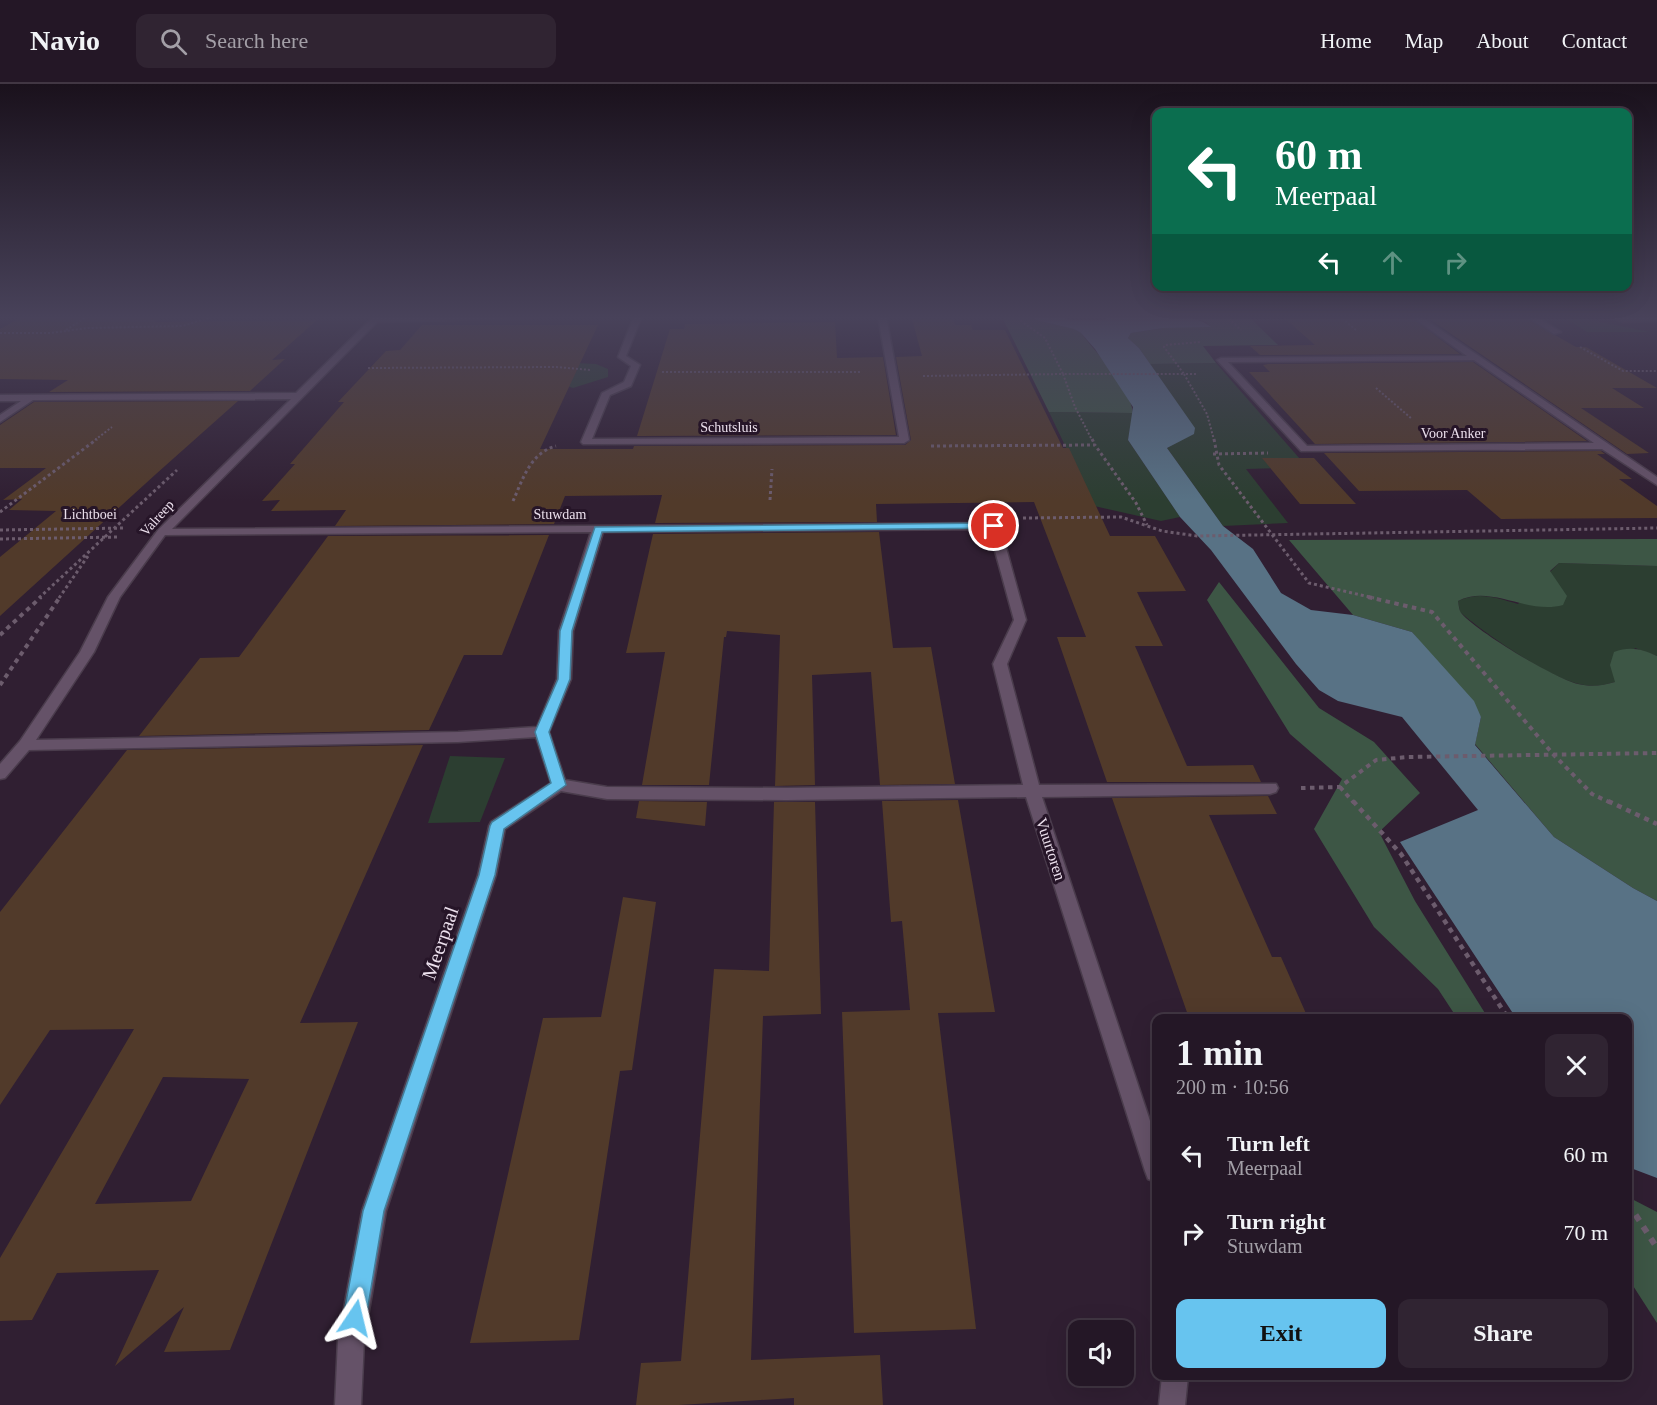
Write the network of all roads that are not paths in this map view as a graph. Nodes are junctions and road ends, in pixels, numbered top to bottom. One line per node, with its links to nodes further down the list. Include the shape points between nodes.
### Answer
1 (318, 378): 6 (street, Valreep)
2 (631, 378): 3 (street, Schutsluis, via 628,384 606,393 586,442 904,440)
3 (893, 378)
4 (1237, 378): 10 (street, Voor Anker, via 1304,449)
5 (1503, 378): 10 (street)
6 (298, 396): 7 (street); 14 (street, Valreep)
7 (32, 397): 8 (street); 9 (street)
8 (0, 398)
9 (0, 419)
10 (1603, 446): 11 (street)
11 (1657, 482)
12 (994, 526): 13 (street, Stuwdam); 20 (street, Vuurtoren, via 1020,620 1000,664)
13 (598, 529): 14 (street, Stuwdam); 15 (street, via 566,631 564,679)
14 (162, 532): 16 (street, Valreep, via 114,597 87,652)
15 (542, 732): 16 (street); 18 (street)
16 (25, 746): 17 (street, Valreep)
17 (0, 774)
18 (559, 785): 20 (street, via 607,793); 23 (street, Meerpaal, via 497,826 487,875 374,1211 351,1340)
19 (1270, 788): 20 (street)
20 (1032, 790): 21 (street, Vuurtoren)
21 (1152, 1159)
22 (1175, 1380): 24 (street)
23 (348, 1405)
24 (1172, 1405)

